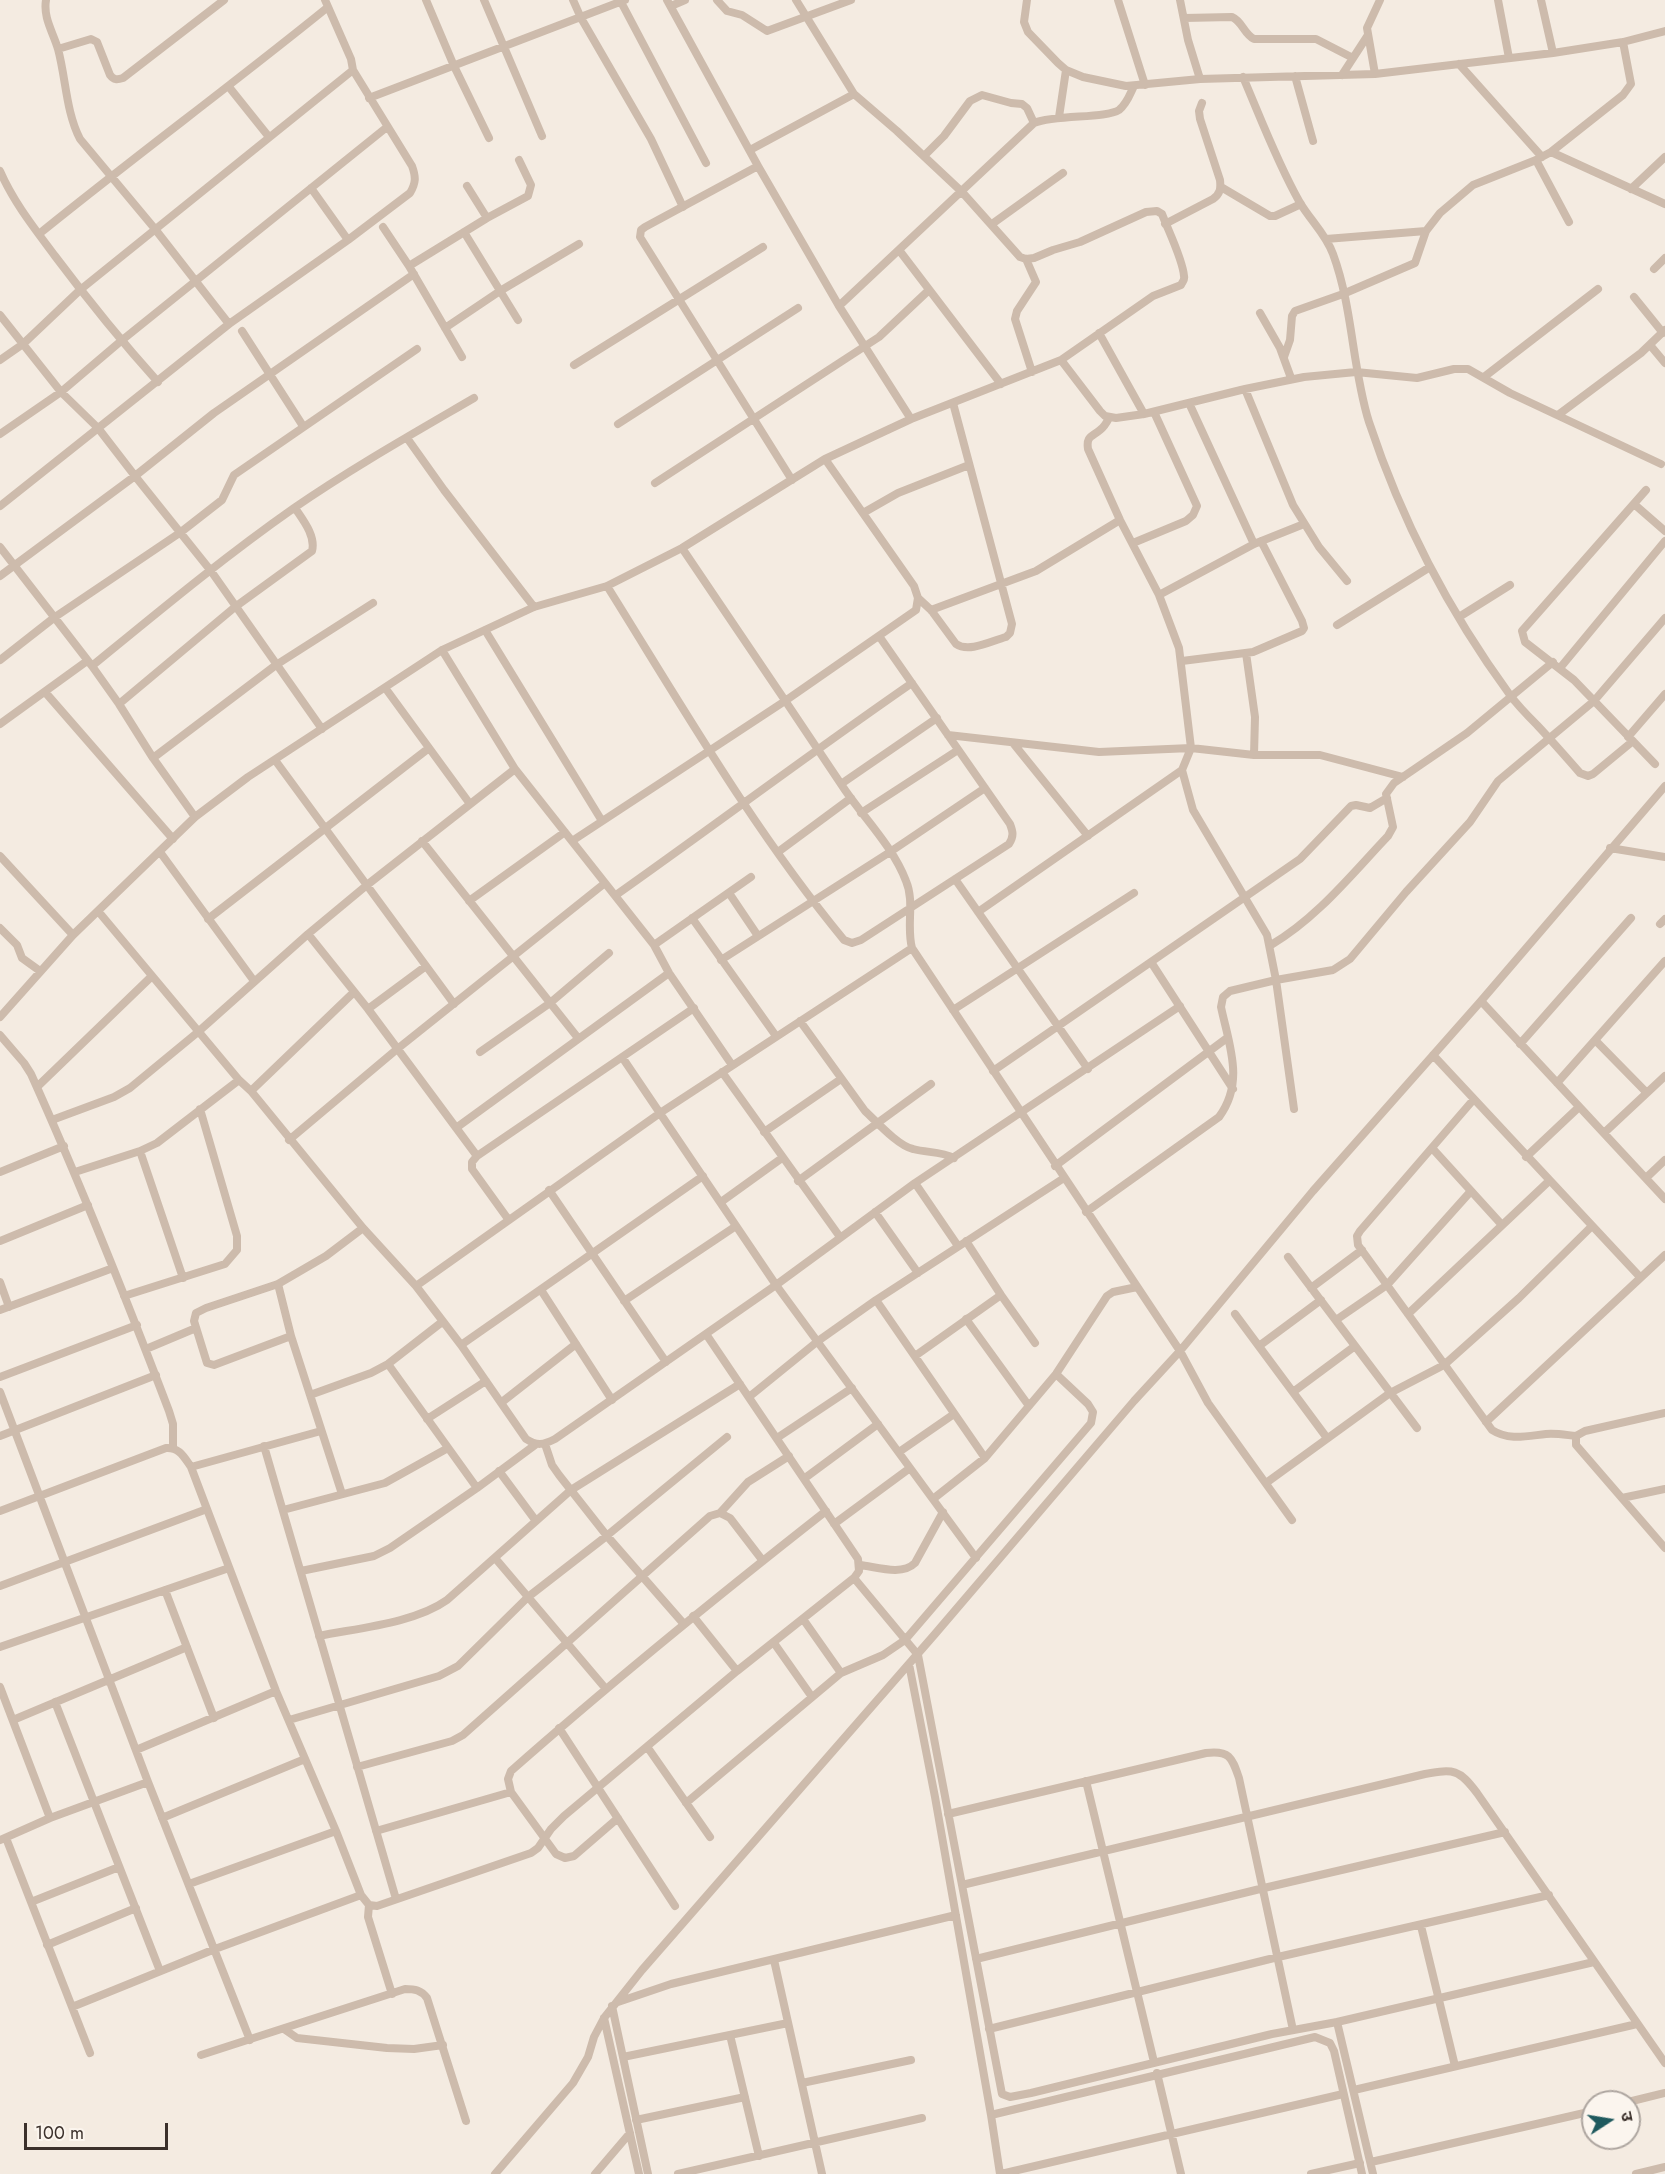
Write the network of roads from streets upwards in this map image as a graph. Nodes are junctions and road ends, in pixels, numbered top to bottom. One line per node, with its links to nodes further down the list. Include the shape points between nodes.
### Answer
1 (46, 0): 26 (street, via 46,18)
2 (224, 0): 26 (street, via 117,80 110,75 97,42 91,39)
3 (426, 0): 31 (street)
4 (484, 0): 25 (street)
5 (573, 0): 20 (street)
6 (685, 0): 17 (street)
7 (717, 0): 19 (street, via 727,11 742,15 767,31)
8 (796, 0): 19 (street)
9 (850, 0): 19 (street)
10 (1027, 0): 33 (street, via 1024,22 1028,32)
11 (1118, 0): 39 (street)
12 (1180, 0): 21 (street)
13 (1380, 0): 23 (street, via 1369,21)
14 (1498, 0): 29 (street)
15 (1541, 0): 27 (street)
16 (623, 1): 20 (street); 58 (street)
17 (669, 3): 52 (street)
18 (327, 4): 32 (street); 41 (street)
19 (804, 16): 42 (street)
20 (581, 18): 25 (street); 70 (street, via 651,139)
21 (1184, 18): 28 (street, via 1232,17 1254,39 1316,39); 38 (street)
22 (1665, 31): 24 (street)
23 (1368, 35): 28 (street); 34 (street)
24 (1623, 42): 27 (street); 53 (street, via 1630,88)
25 (504, 47): 31 (street); 48 (street)
26 (58, 49): 62 (street, via 76,131)
27 (1553, 53): 29 (street)
28 (1353, 58): 35 (street)
29 (1509, 58): 30 (street)
30 (1459, 64): 34 (street); 56 (street)
31 (454, 66): 43 (street); 50 (street)
32 (353, 70): 43 (street); 49 (street)
33 (1066, 70): 40 (street); 45 (street)
34 (1375, 74): 35 (street)
35 (1342, 75): 36 (street)
36 (1295, 76): 37 (street); 51 (street)
37 (1243, 77): 38 (street); 68 (street)
38 (1200, 79): 39 (street)
39 (1145, 85): 40 (street)
40 (1134, 86): 45 (street, via 1125,104 1110,114)
41 (229, 87): 49 (street); 62 (street)
42 (854, 94): 52 (street); 54 (street)
43 (369, 98): 47 (street)
44 (1202, 103): 64 (street, via 1200,119)
45 (1059, 117): 46 (street)
46 (1034, 123): 54 (street, via 1022,104 982,95 970,101); 67 (street)
47 (387, 127): 65 (street); 81 (street, via 412,166 415,185 410,193)
48 (542, 136)
49 (269, 137): 76 (street)
50 (489, 138)
51 (1313, 141)
52 (750, 150): 59 (street)
53 (1551, 152): 56 (street); 66 (street)
54 (924, 156): 67 (street)
55 (1665, 157): 66 (street)
56 (1539, 159): 72 (street); 77 (street, via 1473,185 1440,213)
57 (519, 160): 71 (street, via 531,185 528,196)
58 (706, 162)
59 (758, 166): 70 (street); 98 (street)
60 (0, 171): 79 (street, via 16,204)
61 (1063, 173): 73 (street)
62 (110, 176): 76 (street); 79 (street)
63 (467, 186): 71 (street)
64 (1221, 187): 68 (street, via 1270,216); 74 (street, via 1214,199)
65 (311, 188): 81 (street); 90 (street)
66 (1631, 189): 69 (street)
67 (962, 192): 73 (street); 84 (street)
68 (1300, 204): 80 (street)
69 (1665, 204)
70 (683, 207): 97 (street, via 645,227 639,237)
71 (487, 218): 78 (street)
72 (1569, 222)
73 (992, 224): 86 (street, via 1011,248)
74 (1166, 224): 86 (street, via 1162,214 1152,210 1090,239); 107 (street, via 1183,282 1153,296)
75 (383, 227): 87 (street)
76 (155, 229): 90 (street); 92 (street)
77 (1426, 231): 80 (street); 95 (street, via 1415,263)
78 (464, 232): 87 (street); 94 (street)
79 (39, 234): 92 (street)
80 (1326, 239): 95 (street)
81 (348, 240): 103 (street)
82 (579, 244): 94 (street)
83 (763, 247): 97 (street)
84 (899, 250): 93 (street); 98 (street)
85 (1665, 258): 88 (street)
86 (1026, 259): 120 (street, via 1036,282 1015,319)
87 (409, 266): 89 (street)
88 (1654, 268)
89 (414, 274): 104 (street); 122 (street)
90 (195, 281): 103 (street); 108 (street)
91 (1598, 289): 123 (street)
92 (80, 290): 108 (street); 109 (street)
93 (929, 290): 111 (street); 126 (street)
94 (500, 291): 102 (street); 104 (street)
95 (1343, 294): 114 (street, via 1295,311); 121 (street)
96 (1634, 297): 106 (street)
97 (679, 300): 116 (street); 119 (street)
98 (838, 306): 111 (street)
99 (798, 308): 116 (street)
100 (1260, 313): 114 (street)
101 (0, 315): 109 (street)
102 (518, 320)
103 (229, 324): 125 (street)
104 (445, 327): 113 (street)
105 (242, 331): 122 (street)
106 (1664, 332): 110 (street)
107 (1099, 333): 117 (street); 133 (street)
108 (121, 341): 125 (street); 128 (street)
109 (23, 344): 115 (street); 128 (street)
110 (1650, 345): 118 (street); 134 (street)
111 (865, 347): 136 (street); 137 (street)
112 (417, 348): 139 (street)
113 (462, 357)
114 (1284, 357): 124 (street)
115 (0, 360)
116 (717, 360): 136 (street); 138 (street)
117 (1061, 360): 120 (street); 135 (street)
118 (1665, 363)
119 (574, 365)
120 (1032, 372): 126 (street)
121 (1356, 372): 123 (street, via 1417,378 1461,368); 124 (street); 164 (street, via 1380,452)
122 (269, 374): 139 (street); 146 (street)
123 (1484, 377): 134 (street)
124 (1291, 378): 127 (street)
125 (158, 382): 140 (street)
126 (1001, 384): 130 (street)
127 (1245, 389): 131 (street); 155 (street)
128 (61, 392): 140 (street); 141 (street)
129 (474, 398): 142 (street)
130 (953, 403): 137 (street); 145 (street)
131 (1189, 403): 132 (street); 159 (street)
132 (1154, 412): 133 (street); 160 (street, via 1197,506 1186,521)
133 (1144, 414): 135 (street)
134 (1558, 415): 144 (street)
135 (1109, 418): 154 (street, via 1087,441)
136 (754, 419): 147 (street); 148 (street)
137 (911, 419): 143 (street)
138 (618, 424)
139 (303, 426): 157 (street, via 234,475 222,500)
140 (98, 428): 146 (street); 151 (street)
141 (0, 434)
142 (407, 438): 152 (street); 174 (street)
143 (825, 459): 147 (street); 153 (street)
144 (1660, 464)
145 (969, 465): 153 (street, via 898,493); 168 (street)
146 (135, 476): 157 (street); 163 (street)
147 (792, 480): 162 (street)
148 (655, 483)
149 (1646, 490): 150 (street)
150 (1634, 504): 156 (street); 189 (street, via 1522,631 1525,642)
151 (0, 506)
152 (295, 508): 165 (street); 175 (street, via 311,535 312,551)
153 (863, 513): 172 (street, via 914,586)
154 (1120, 520): 160 (street); 168 (street, via 1036,571)
155 (1304, 524): 159 (street); 167 (street)
156 (1665, 531)
157 (181, 532): 165 (street); 177 (street)
158 (1665, 541): 189 (street)
159 (1257, 542): 171 (street); 184 (street, via 1304,628)
160 (1132, 543): 171 (street)
161 (0, 547): 163 (street)
162 (682, 548): 170 (street); 195 (street)
163 (14, 567): 166 (street); 177 (street)
164 (1430, 567): 178 (street); 180 (street)
165 (210, 571): 175 (street); 187 (street)
166 (0, 576)
167 (1347, 581)
168 (1000, 584): 176 (street); 176 (street, via 1012,624 1006,637 962,648)
169 (1510, 585): 178 (street)
170 (607, 586): 174 (street); 209 (street)
171 (1159, 595): 186 (street)
172 (918, 598): 176 (street); 182 (street, via 916,610)
173 (373, 603): 188 (street)
174 (534, 607): 181 (street)
175 (235, 608): 188 (street); 197 (street)
176 (931, 610)
177 (55, 617): 185 (street); 187 (street)
178 (1460, 617): 194 (street)
179 (1665, 618): 196 (street)
180 (1337, 625)
181 (485, 630): 183 (street); 228 (street)
182 (879, 636): 190 (street); 195 (street)
183 (442, 650): 191 (street); 214 (street)
184 (1246, 652): 186 (street); 210 (street, via 1255,717)
185 (0, 660)
186 (1182, 661): 206 (street)
187 (89, 663): 192 (street); 197 (street)
188 (276, 665): 200 (street); 211 (street)
189 (1556, 665): 194 (street); 196 (street)
190 (912, 683): 198 (street); 207 (street)
191 (386, 689): 200 (street); 205 (street)
192 (45, 692): 199 (street); 232 (street)
193 (1665, 694): 203 (street)
194 (1511, 697): 202 (street); 216 (street)
195 (785, 701): 207 (street); 209 (street)
196 (1594, 701): 202 (street); 203 (street)
197 (119, 704): 211 (street)
198 (937, 718): 201 (street); 217 (street)
199 (0, 724)
200 (322, 729): 212 (street)
201 (948, 735): 204 (street); 208 (street)
202 (1550, 738): 203 (street, via 1580,773 1588,776); 274 (street, via 1491,789 1470,822 1350,959 1333,970)
203 (1631, 739): 213 (street)
204 (1013, 743): 206 (street, via 1099,752); 231 (street)
205 (429, 748): 225 (street); 229 (street)
206 (1191, 748): 210 (street); 215 (street)
207 (818, 749): 217 (street); 224 (street)
208 (958, 750): 219 (street); 226 (street)
209 (710, 751): 224 (street); 228 (street)
210 (1254, 755): 216 (street, via 1320,755)
211 (153, 758): 227 (street)
212 (274, 760): 227 (street); 229 (street)
213 (1655, 764)
214 (515, 769): 225 (street); 230 (street)
215 (1182, 770): 231 (street); 248 (street, via 1193,810)
216 (1403, 777): 222 (street, via 1389,788)
217 (841, 784): 221 (street)
218 (1665, 786): 220 (street)
219 (985, 788): 238 (street); 242 (street, via 1010,824 1012,838 1009,844)
220 (1656, 796): 223 (street); 235 (street)
221 (851, 798): 226 (street); 237 (street)
222 (1387, 798): 248 (street, via 1370,808 1351,806 1307,854); 262 (street, via 1392,827 1388,836 1311,917)
223 (1665, 802)
224 (745, 803): 237 (street); 247 (street)
225 (470, 804): 233 (street)
226 (861, 813): 238 (street)
227 (195, 817): 232 (street)
228 (602, 821): 234 (street)
229 (325, 828): 244 (street); 256 (street)
230 (565, 832): 234 (street); 249 (street)
231 (1088, 836): 253 (street)
232 (172, 839): 236 (street)
233 (422, 841): 244 (street); 249 (street)
234 (572, 841): 243 (street)
235 (1610, 848): 240 (street); 278 (street)
236 (160, 852): 252 (street); 256 (street)
237 (778, 852): 250 (street)
238 (890, 852): 250 (street); 251 (street, via 910,890)
239 (0, 856): 259 (street)
240 (1665, 857)
241 (751, 877): 245 (street)
242 (955, 879): 251 (street); 253 (street)
243 (605, 883): 247 (street); 265 (street)
244 (367, 885): 258 (street); 269 (street)
245 (729, 893): 254 (street); 260 (street)
246 (1134, 893): 270 (street)
247 (616, 895): 261 (street)
248 (1244, 897): 262 (street); 268 (street)
249 (469, 901): 265 (street)
250 (812, 901): 251 (street, via 844,940 852,943); 260 (street)
251 (910, 908): 263 (street)
252 (98, 911): 259 (street); 273 (street)
253 (978, 912): 270 (street)
254 (692, 918): 261 (street); 266 (street)
255 (1631, 918): 293 (street)
256 (208, 919): 275 (street)
257 (0, 928): 271 (street, via 17,945 22,958)
258 (308, 934): 275 (street); 276 (street)
259 (73, 935): 271 (street)
260 (758, 936): 266 (street)
261 (654, 945): 272 (street)
262 (1271, 945): 274 (street)
263 (912, 948): 283 (street); 285 (street)
264 (609, 953): 277 (street)
265 (513, 956): 277 (street); 279 (street)
266 (722, 960): 289 (street)
267 (1665, 961): 292 (street)
268 (1151, 962): 280 (street); 286 (street)
269 (426, 966): 279 (street); 282 (street)
270 (1018, 968): 283 (street); 286 (street)
271 (40, 971): 284 (street)
272 (669, 973): 281 (street); 290 (street)
273 (152, 976): 287 (street); 308 (street)
274 (1276, 980): 291 (street, via 1230,991 1223,997); 315 (street)
275 (254, 981): 287 (street)
276 (353, 993): 282 (street); 310 (street)
277 (550, 1002): 290 (street); 296 (street)
278 (1481, 1002): 293 (street); 297 (street)
279 (454, 1004): 294 (street)
280 (1180, 1006): 295 (street); 300 (street)
281 (694, 1008): 298 (street); 299 (street)
282 (368, 1009): 294 (street)
283 (953, 1010): 301 (street)
284 (0, 1017)
285 (800, 1021): 289 (street); 304 (street)
286 (1058, 1026): 300 (street); 301 (street)
287 (198, 1032): 305 (street); 318 (street, via 130,1088)
288 (0, 1035): 308 (street, via 24,1063)
289 (776, 1036): 299 (street)
290 (578, 1038): 320 (street)
291 (1227, 1038): 295 (street); 309 (street, via 1235,1075)
292 (1595, 1040): 306 (street); 311 (street)
293 (1520, 1044): 306 (street)
294 (396, 1050): 320 (street); 323 (street)
295 (1208, 1051): 309 (street); 332 (street)
296 (480, 1052)
297 (1433, 1055): 312 (street); 396 (street)
298 (622, 1057): 316 (street); 327 (street)
299 (732, 1065): 302 (street)
300 (1088, 1069): 317 (street)
301 (993, 1071): 317 (street)
302 (722, 1072): 316 (street); 321 (street)
303 (1665, 1076): 311 (street)
304 (841, 1079): 319 (street); 321 (street)
305 (238, 1080): 310 (street); 314 (street)
306 (1557, 1083): 313 (street)
307 (932, 1084): 319 (street)
308 (37, 1087): 318 (street)
309 (1233, 1089): 347 (street, via 1219,1117)
310 (251, 1091): 323 (street)
311 (1647, 1093): 322 (street)
312 (1474, 1099): 325 (street); 328 (street)
313 (1579, 1107): 322 (street); 328 (street)
314 (200, 1109): 326 (street, via 157,1143); 364 (street, via 237,1236 237,1250 225,1264)
315 (1294, 1109)
316 (660, 1113): 335 (street); 341 (street)
317 (1022, 1114): 330 (street); 332 (street)
318 (52, 1120): 324 (street)
319 (877, 1122): 330 (street, via 912,1149); 338 (street)
320 (456, 1128): 327 (street)
321 (764, 1132): 329 (street)
322 (1604, 1133): 337 (street)
323 (290, 1140): 352 (street)
324 (64, 1146): 333 (street); 334 (street)
325 (1432, 1148): 342 (street); 357 (street, via 1360,1231 1357,1240)
326 (140, 1151): 334 (street); 364 (street)
327 (477, 1156): 348 (street, via 472,1169)
328 (1526, 1156): 339 (street)
329 (782, 1158): 338 (street); 344 (street)
330 (954, 1158): 340 (street)
331 (1665, 1160): 337 (street)
332 (1055, 1166): 336 (street)
333 (0, 1172)
334 (75, 1172): 345 (street)
335 (702, 1176): 344 (street); 358 (street)
336 (1064, 1178): 347 (street); 355 (street)
337 (1646, 1178): 343 (street)
338 (798, 1181): 353 (street)
339 (1549, 1181): 349 (street); 351 (street)
340 (915, 1183): 346 (street); 356 (street)
341 (549, 1190): 348 (street); 358 (street)
342 (1471, 1191): 349 (street); 368 (street)
343 (1665, 1199)
344 (721, 1202): 350 (street)
345 (88, 1205): 354 (street); 361 (street)
346 (875, 1212): 353 (street); 362 (street)
347 (1086, 1212): 370 (street)
348 (508, 1219): 369 (street)
349 (1502, 1225): 381 (street)
350 (736, 1226): 367 (street); 377 (street)
351 (1592, 1226): 363 (street); 400 (street, via 1520,1298)
352 (363, 1227): 366 (street, via 326,1256); 369 (street)
353 (840, 1237): 367 (street)
354 (0, 1241)
355 (966, 1241): 356 (street); 373 (street)
356 (957, 1246): 362 (street)
357 (1362, 1250): 368 (street); 371 (street)
358 (593, 1254): 372 (street); 377 (street)
359 (1665, 1255): 363 (street)
360 (1288, 1257): 371 (street)
361 (113, 1268): 374 (street); 378 (street)
362 (918, 1273): 375 (street)
363 (1640, 1277): 418 (street)
364 (183, 1278): 374 (street)
365 (0, 1282): 378 (street)
366 (278, 1284): 386 (street, via 196,1313); 388 (street)
367 (776, 1285): 387 (street); 389 (street)
368 (1387, 1285): 381 (street); 383 (street)
369 (416, 1286): 384 (street)
370 (1137, 1287): 396 (street); 401 (street, via 1107,1296)
371 (1311, 1288): 376 (street)
372 (541, 1290): 391 (street); 392 (street)
373 (1001, 1294): 382 (street); 390 (street)
374 (124, 1296): 385 (street)
375 (876, 1300): 389 (street); 397 (street)
376 (1321, 1300): 383 (street); 393 (street)
377 (624, 1301): 398 (street)
378 (9, 1307): 379 (street)
379 (0, 1311)
380 (1235, 1314): 393 (street)
381 (1408, 1314): 400 (street)
382 (966, 1319): 397 (street); 414 (street)
383 (1336, 1320): 394 (street)
384 (441, 1322): 392 (street); 399 (street)
385 (138, 1325): 395 (street); 403 (street)
386 (196, 1328): 388 (street, via 207,1363 214,1365); 395 (street)
387 (706, 1334): 398 (street); 405 (street)
388 (291, 1336): 410 (street)
389 (818, 1341): 406 (street); 411 (street)
390 (1035, 1342)
391 (576, 1344): 412 (street); 413 (street)
392 (461, 1345): 404 (street)
393 (1259, 1346): 408 (street)
394 (1355, 1346): 408 (street); 409 (street)
395 (146, 1349): 402 (street)
396 (1180, 1351): 440 (street, via 1208,1403); 481 (street)
397 (915, 1356): 416 (street)
398 (666, 1362): 412 (street)
399 (388, 1364): 410 (street); 417 (street)
400 (1444, 1365): 409 (street); 418 (street)
401 (1056, 1374): 414 (street); 460 (street, via 1088,1404 1093,1412 1090,1423)
402 (156, 1376): 421 (street); 431 (street, via 173,1424)
403 (0, 1377)
404 (486, 1381): 413 (street); 417 (street)
405 (740, 1384): 411 (street); 443 (street)
406 (852, 1388): 419 (street); 426 (street)
407 (0, 1392): 421 (street)
408 (1293, 1392): 427 (street)
409 (1390, 1393): 420 (street); 427 (street)
410 (310, 1395): 422 (street)
411 (749, 1397): 426 (street)
412 (612, 1400): 429 (street)
413 (502, 1402): 428 (street, via 526,1439)
414 (1029, 1406): 435 (street)
415 (1665, 1413): 424 (street)
416 (954, 1414): 433 (street); 435 (street)
417 (427, 1419): 432 (street)
418 (1485, 1422): 424 (street, via 1500,1436)
419 (878, 1424): 433 (street); 439 (street)
420 (1417, 1428)
421 (14, 1430): 423 (street); 445 (street)
422 (321, 1431): 430 (street); 444 (street)
423 (0, 1436)
424 (1576, 1436): 446 (street, via 1576,1445)
425 (727, 1437): 457 (street)
426 (777, 1438): 434 (street)
427 (1326, 1438): 440 (street)
428 (535, 1444): 429 (street); 438 (street)
429 (545, 1444): 443 (street, via 552,1465)
430 (264, 1446): 436 (street); 450 (street)
431 (173, 1447): 436 (street); 445 (street)
432 (448, 1448): 441 (street); 444 (street, via 385,1484)
433 (899, 1452): 437 (street)
434 (789, 1456): 439 (street); 453 (street, via 748,1482)
435 (985, 1458): 447 (street)
436 (191, 1467): 448 (street)
437 (910, 1468): 447 (street); 456 (street)
438 (499, 1471): 441 (street); 455 (street)
439 (805, 1478): 451 (street)
440 (1266, 1483): 454 (street)
441 (477, 1488): 465 (street, via 374,1556)
442 (1665, 1489): 446 (street)
443 (571, 1490): 455 (street); 457 (street)
444 (342, 1494): 450 (street)
445 (38, 1495): 449 (street); 462 (street)
446 (1622, 1498): 458 (street)
447 (933, 1499): 452 (street)
448 (207, 1509): 462 (street); 464 (street)
449 (0, 1510)
450 (283, 1510): 465 (street)
451 (826, 1511): 456 (street); 461 (street)
452 (943, 1512): 460 (street); 463 (street, via 910,1568)
453 (720, 1513): 461 (street, via 730,1518); 466 (street, via 710,1516)
454 (1292, 1520)
455 (536, 1521): 459 (street)
456 (834, 1524): 463 (street)
457 (607, 1536): 466 (street); 470 (street)
458 (1665, 1548)
459 (495, 1558): 470 (street); 475 (street, via 435,1608 419,1615)
460 (976, 1558): 476 (street)
461 (762, 1561): 471 (street)
462 (64, 1563): 468 (street); 472 (street)
463 (860, 1565): 467 (street)
464 (229, 1568): 469 (street); 488 (street)
465 (301, 1571): 475 (street)
466 (643, 1576): 474 (street); 477 (street)
467 (854, 1578): 473 (street); 476 (street)
468 (0, 1586)
469 (165, 1590): 472 (street); 480 (street)
470 (528, 1598): 477 (street); 491 (street, via 458,1666 439,1676)
471 (693, 1616): 474 (street); 483 (street)
472 (85, 1618): 479 (street); 485 (street)
473 (803, 1619): 478 (street); 484 (street)
474 (683, 1623): 487 (street)
475 (319, 1636): 491 (street)
476 (905, 1640): 481 (street); 484 (street, via 883,1655)
477 (566, 1642): 487 (street); 499 (street, via 463,1735)
478 (774, 1643): 483 (street); 489 (street)
479 (0, 1647)
480 (188, 1647): 485 (street); 492 (street)
481 (918, 1654): 482 (street); 506 (street)
482 (909, 1664): 529 (street); 542 (street)
483 (737, 1671): 496 (street)
484 (841, 1673): 489 (street)
485 (109, 1680): 490 (street); 497 (street)
486 (0, 1687): 493 (street)
487 (606, 1689): 495 (street)
488 (276, 1691): 492 (street); 494 (street)
489 (812, 1697): 505 (street)
490 (55, 1702): 493 (street); 504 (street)
491 (339, 1705): 494 (street); 499 (street)
492 (214, 1718): 497 (street)
493 (13, 1720): 508 (street)
494 (288, 1720): 498 (street)
495 (559, 1728): 502 (street); 503 (street, via 511,1771)
496 (648, 1748): 502 (street); 505 (street)
497 (136, 1750): 501 (street)
498 (305, 1758): 509 (street); 511 (street)
499 (357, 1767): 512 (street)
500 (1086, 1781): 506 (street); 507 (street, via 1218,1752 1230,1757 1234,1764); 517 (street)
501 (148, 1782): 504 (street); 509 (street)
502 (598, 1789): 510 (street); 516 (street, via 551,1829)
503 (511, 1792): 512 (street); 516 (street)
504 (94, 1802): 508 (street); 518 (street)
505 (686, 1803): 514 (street)
506 (948, 1814): 520 (street)
507 (1248, 1817): 513 (street, via 1425,1774 1453,1771 1467,1779); 517 (street); 521 (street)
508 (50, 1818): 515 (street)
509 (162, 1818): 519 (street)
510 (618, 1818): 516 (street, via 574,1856 556,1854); 527 (street)
511 (336, 1831): 519 (street); 522 (street)
512 (376, 1831): 524 (street)
513 (1505, 1832): 521 (street); 523 (street)
514 (710, 1837)
515 (3, 1839): 525 (street)
516 (546, 1839): 524 (street, via 531,1853)
517 (1103, 1850): 520 (street); 530 (street)
518 (119, 1867): 525 (street); 528 (street)
519 (189, 1884): 533 (street)
520 (962, 1885): 535 (street)
521 (1264, 1888): 530 (street); 534 (street)
522 (361, 1895): 526 (street); 533 (street)
523 (1549, 1895): 531 (street); 537 (street)
524 (396, 1899): 526 (street)
525 (31, 1902): 532 (street)
526 (369, 1905): 540 (street, via 368,1917)
527 (675, 1906)
528 (135, 1908): 532 (street); 538 (street)
529 (956, 1916): 536 (street); 569 (street)
530 (1120, 1924): 535 (street); 539 (street)
531 (1421, 1926): 534 (street); 541 (street)
532 (47, 1945): 543 (street)
533 (215, 1949): 538 (street); 552 (street)
534 (1278, 1957): 539 (street); 550 (street)
535 (976, 1959): 549 (street)
536 (774, 1960): 542 (street, via 652,1989); 546 (street)
537 (1594, 1962): 541 (street); 547 (street)
538 (160, 1971): 543 (street)
539 (1137, 1992): 549 (street); 558 (street)
540 (392, 1994): 548 (street); 553 (street, via 405,1989 422,1992)
541 (1439, 1998): 545 (street); 560 (street)
542 (615, 2004): 544 (street); 556 (street)
543 (72, 2007): 554 (street)
544 (604, 2018): 573 (street); 580 (street, via 573,2083)
545 (1337, 2022): 550 (street); 563 (street)
546 (788, 2023): 551 (street); 562 (street)
547 (1637, 2025): 559 (street); 560 (street)
548 (284, 2029): 552 (street); 553 (street, via 297,2038 387,2048)
549 (989, 2029): 558 (street, via 999,2087 1006,2097)
550 (1293, 2030): 558 (street)
551 (730, 2035): 556 (street); 566 (street)
552 (250, 2040): 555 (street)
553 (443, 2045): 572 (street)
554 (90, 2053)
555 (201, 2055)
556 (623, 2057): 571 (street)
557 (911, 2060): 562 (street)
558 (1154, 2062)
559 (1665, 2063)
560 (1455, 2066): 563 (street)
561 (1157, 2073): 565 (street, via 1315,2037 1330,2043 1334,2051); 569 (street); 574 (street)
562 (802, 2083): 575 (street)
563 (1354, 2090): 577 (street)
564 (1665, 2093): 567 (street)
565 (1343, 2094): 574 (street); 578 (street)
566 (745, 2097): 571 (street); 576 (street)
567 (1641, 2099)
568 (1581, 2113): 577 (street)
569 (991, 2115): 586 (street)
570 (922, 2118): 575 (street)
571 (636, 2120): 583 (street)
572 (466, 2121)
573 (630, 2133): 581 (street); 582 (street)
574 (1172, 2135): 586 (street); 587 (street)
575 (815, 2143): 576 (street); 585 (street)
576 (759, 2156): 584 (street)
577 (1371, 2162): 590 (street)
578 (1360, 2163): 588 (street); 589 (street)
579 (1665, 2167): 591 (street)
580 (495, 2174)
581 (596, 2174)
582 (639, 2174)
583 (648, 2174)
584 (678, 2174)
585 (822, 2174)
586 (1000, 2174)
587 (1181, 2174)
588 (1311, 2174)
589 (1362, 2174)
590 (1373, 2174)
591 (1636, 2174)

